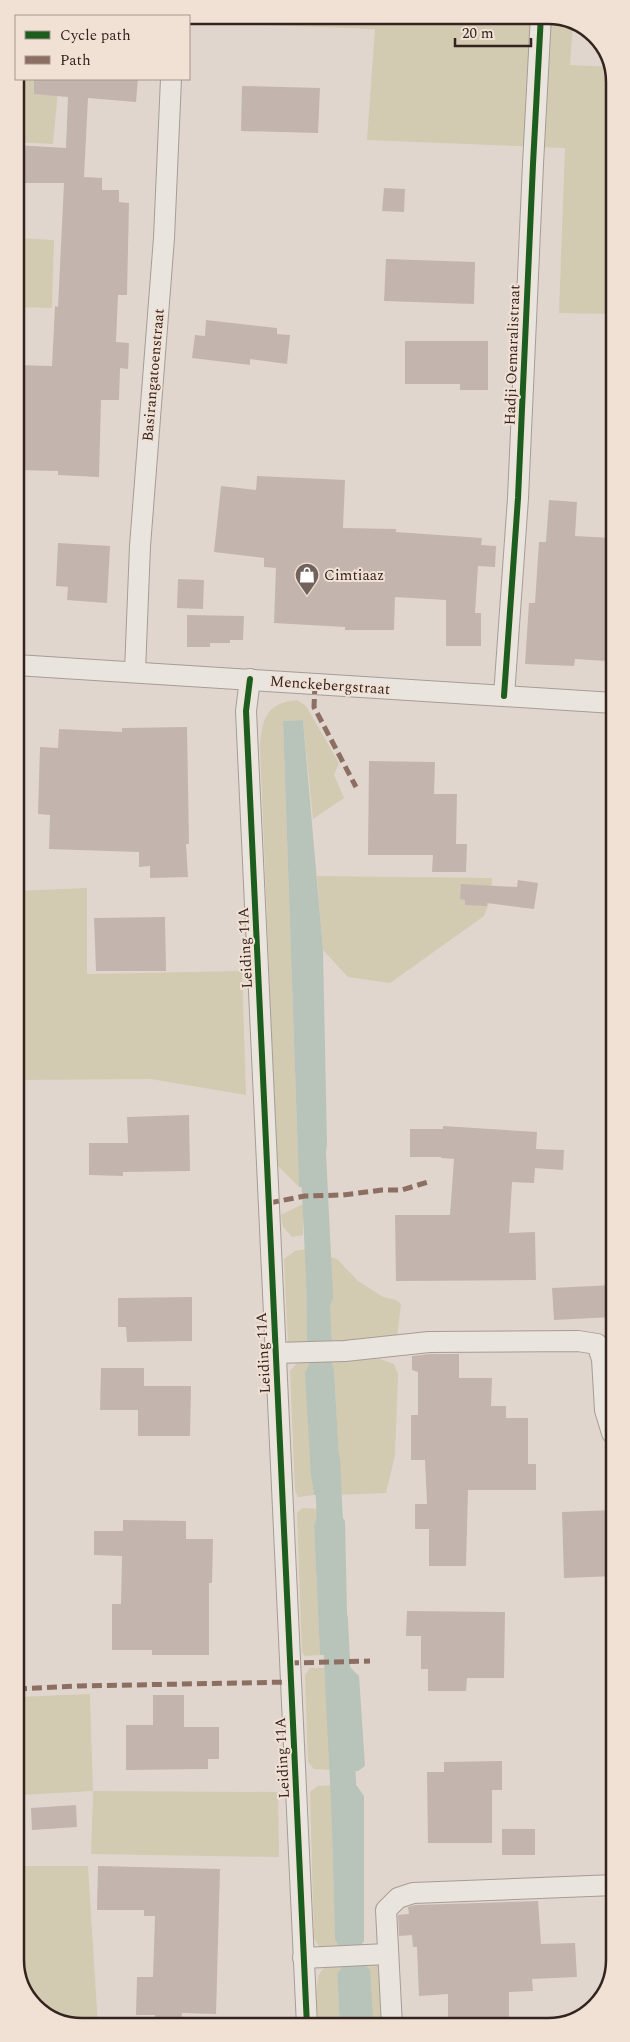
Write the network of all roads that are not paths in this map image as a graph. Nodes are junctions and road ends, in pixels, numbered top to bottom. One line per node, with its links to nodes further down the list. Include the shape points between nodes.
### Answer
1 (540, 24): 6 (street, Hadji Oemaralistraat, via 518,498)
2 (171, 80): 4 (street, Basirangatoenstraat, via 164,238 140,546)
3 (24, 664): 4 (street, Menckebergstraat)
4 (135, 671): 5 (street, Menckebergstraat)
5 (250, 679): 6 (street, Menckebergstraat); 8 (street, Leiding 11A, via 247,720)
6 (504, 696): 7 (street, Menckebergstraat)
7 (606, 702)
8 (280, 1353): 9 (street, via 328,1352 430,1342 578,1341 597,1344 602,1359); 12 (street, Leiding 11A)
9 (606, 1413)
10 (606, 1885): 11 (street, via 413,1893 398,1898 386,1910)
11 (388, 1954): 12 (street); 14 (street)
12 (310, 1958): 13 (street, Leiding 11A)
13 (307, 2018)
14 (392, 2018)

